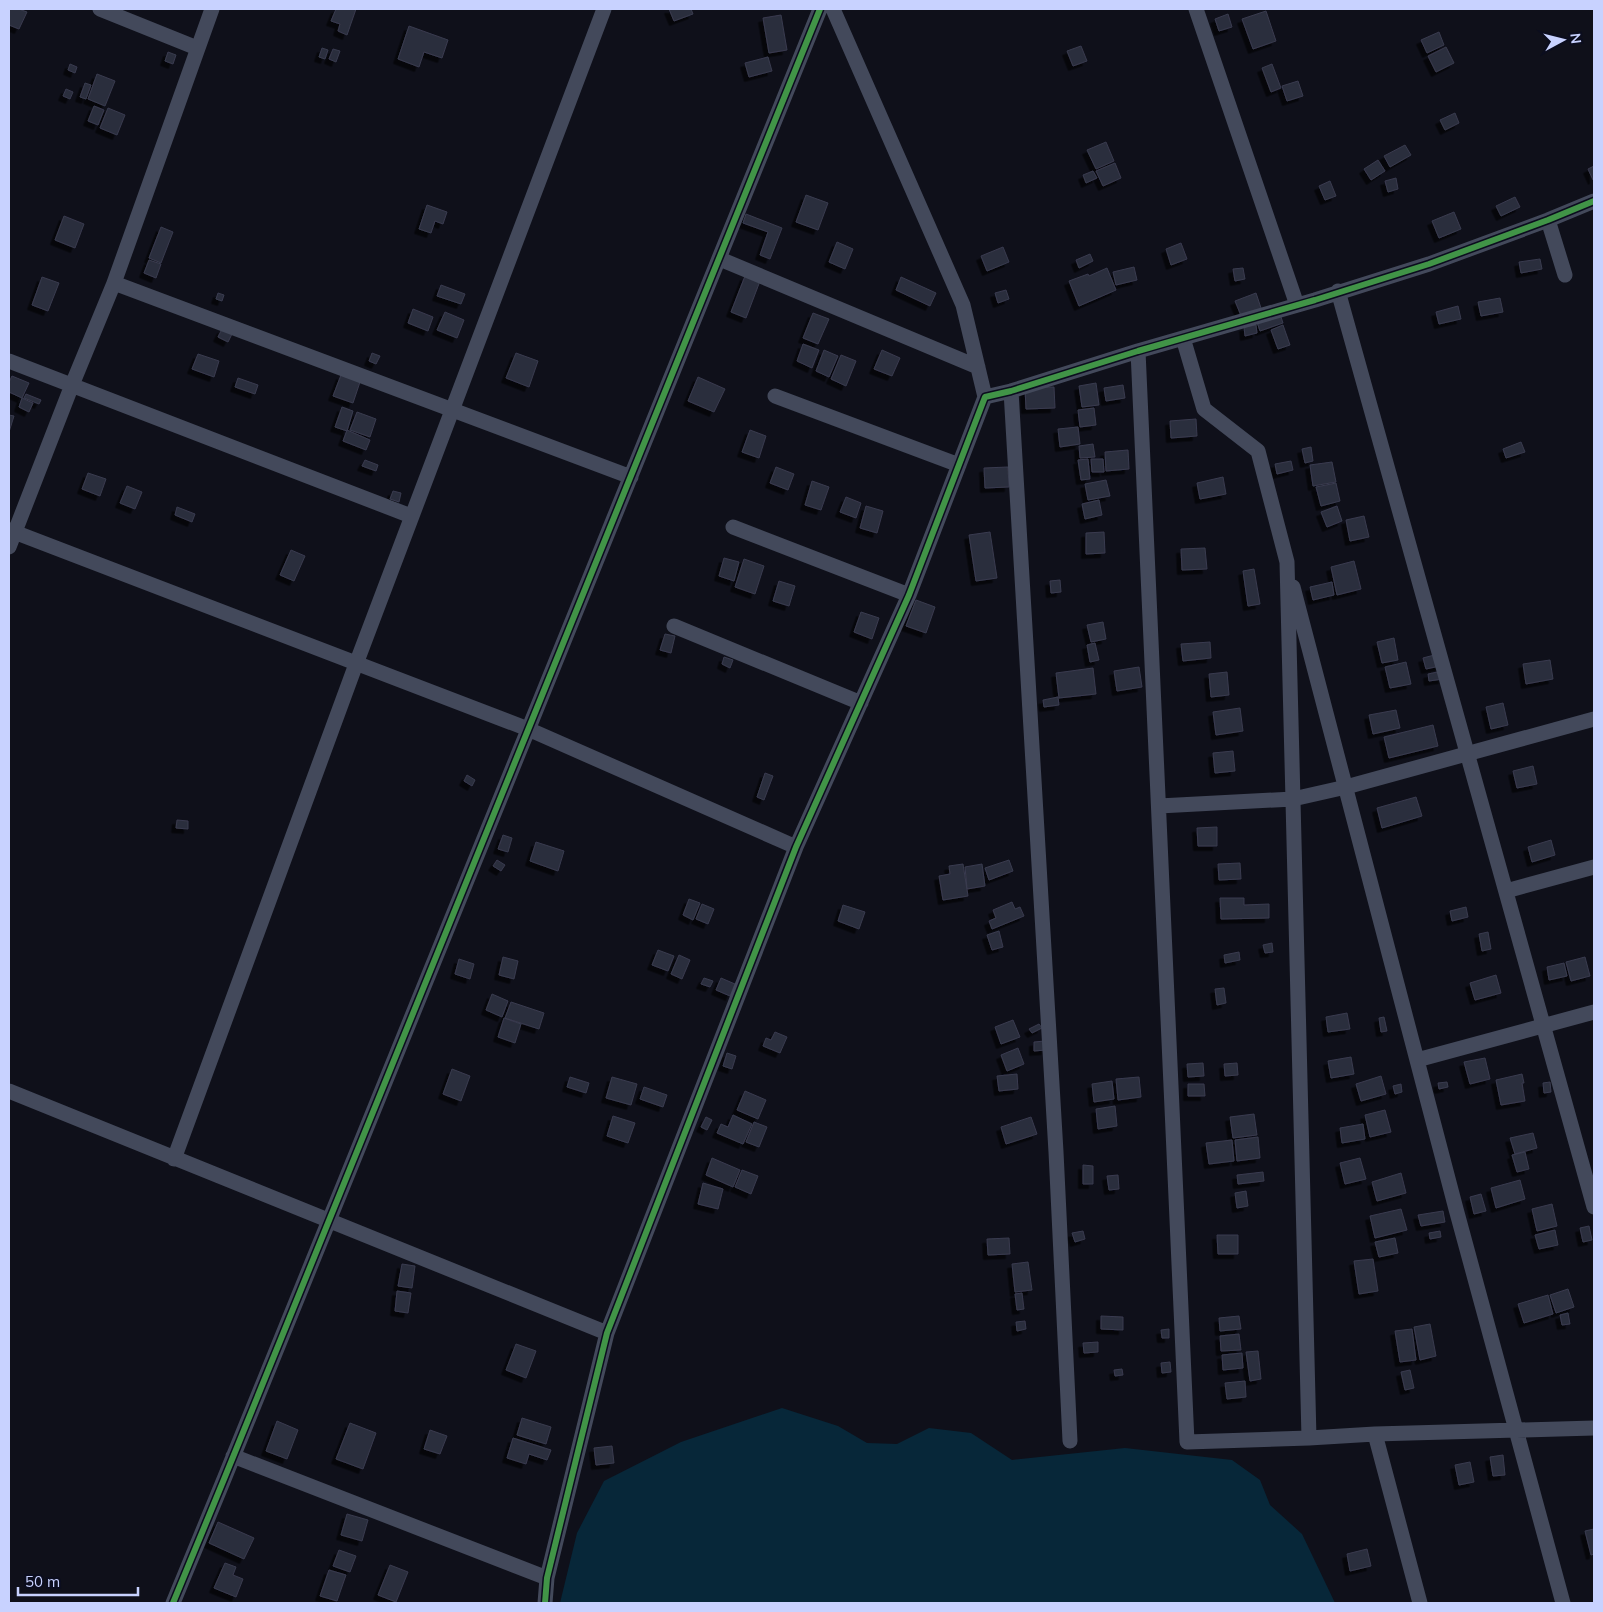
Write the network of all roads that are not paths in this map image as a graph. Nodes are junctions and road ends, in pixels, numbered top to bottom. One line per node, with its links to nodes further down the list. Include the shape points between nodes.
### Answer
1 (100, 9): 7 (street)
2 (212, 9): 7 (street)
3 (604, 9): 23 (street)
4 (820, 9): 10 (street)
5 (833, 9): 18 (street, via 963,304)
6 (1196, 9): 14 (street)
7 (197, 48): 12 (street)
8 (1594, 201): 9 (street)
9 (1548, 220): 11 (street); 13 (street, via 1429,264)
10 (720, 259): 18 (street); 25 (street)
11 (1565, 275)
12 (114, 283): 19 (street); 23 (street)
13 (1338, 291): 14 (street); 36 (street)
14 (1297, 305): 15 (street)
15 (1183, 338): 16 (street); 29 (street, via 1204,409 1258,451)
16 (1138, 351): 20 (street); 39 (street)
17 (9, 361): 19 (street)
18 (978, 367): 22 (street)
19 (72, 385): 26 (street); 28 (street)
20 (1012, 392): 22 (street); 55 (street)
21 (775, 396): 24 (street)
22 (985, 397): 24 (street)
23 (452, 410): 25 (street); 26 (street)
24 (959, 465): 30 (street)
25 (631, 477): 35 (street)
26 (411, 516): 32 (street)
27 (733, 527): 30 (street)
28 (11, 537): 32 (street)
29 (1287, 562): 37 (street); 38 (street)
30 (910, 595): 33 (street)
31 (674, 626): 33 (street)
32 (356, 664): 35 (street); 47 (street)
33 (861, 703): 40 (street)
34 (1594, 719): 36 (street)
35 (528, 729): 40 (street); 49 (street)
36 (1468, 753): 37 (street); 42 (street)
37 (1346, 787): 38 (street); 45 (street)
38 (1293, 800): 39 (street); 54 (street)
39 (1159, 806): 54 (street, via 1187,1442)
40 (796, 847): 50 (street)
41 (1594, 867): 42 (street)
42 (1506, 892): 44 (street)
43 (1594, 1012): 44 (street)
44 (1544, 1026): 45 (street); 48 (street)
45 (1417, 1060): 52 (street)
46 (9, 1091): 47 (street)
47 (174, 1160): 49 (street)
48 (1594, 1207)
49 (330, 1220): 50 (street); 56 (street)
50 (607, 1333): 57 (street)
51 (1594, 1428): 52 (street)
52 (1516, 1431): 53 (street); 61 (street)
53 (1375, 1434): 54 (street); 60 (street)
54 (1310, 1438)
55 (1070, 1441)
56 (233, 1456): 57 (street); 58 (street)
57 (547, 1578): 59 (street)
58 (178, 1602)
59 (545, 1603)
60 (1420, 1603)
61 (1563, 1603)

